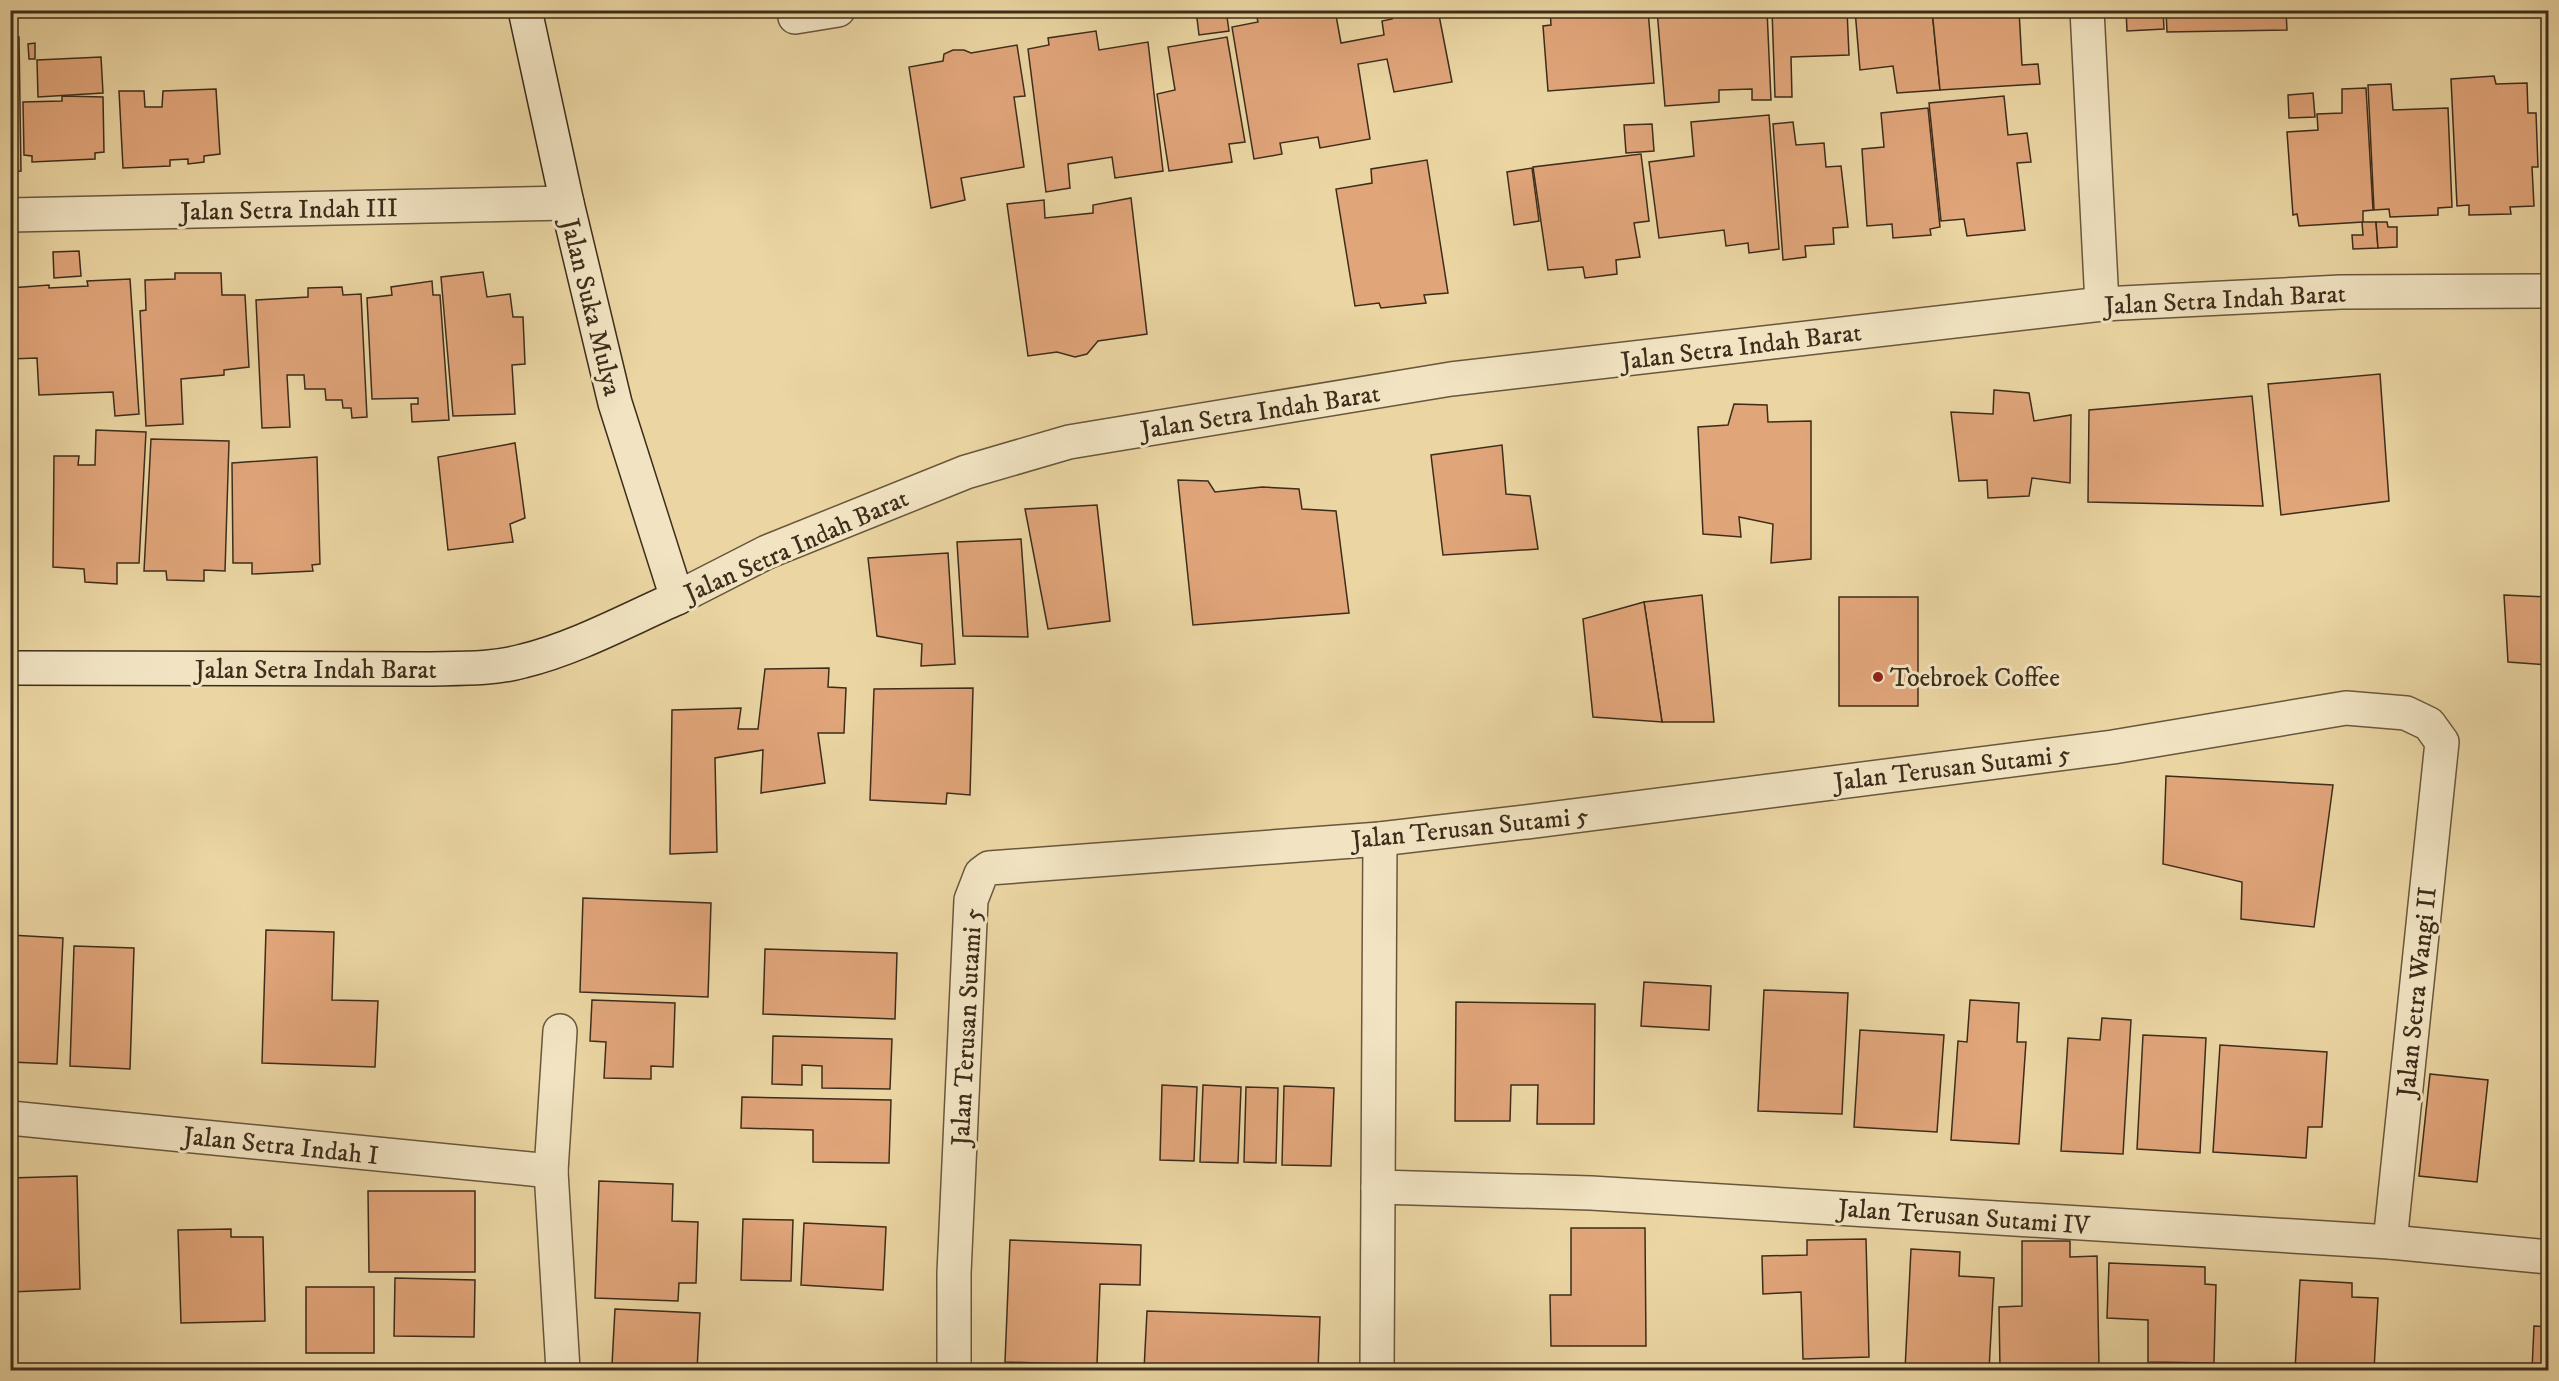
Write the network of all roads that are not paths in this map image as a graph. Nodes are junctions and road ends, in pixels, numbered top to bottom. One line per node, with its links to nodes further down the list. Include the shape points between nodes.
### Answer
1 (525, 10): 5 (street, Jalan Suka Mulya)
2 (838, 10): 4 (street)
3 (2087, 10): 8 (street)
4 (795, 17)
5 (567, 203): 6 (street, Jalan Setra Indah III); 9 (street, Jalan Suka Mulya, via 615,403)
6 (10, 215)
7 (2548, 291): 8 (street, Jalan Setra Indah Barat, via 2342,292)
8 (2102, 304): 9 (street, Jalan Setra Indah Barat, via 1451,380 1069,442 966,472 767,552)
9 (677, 598): 10 (street, Jalan Setra Indah Barat, via 561,648 490,667)
10 (10, 668)
11 (2442, 742): 12 (street, Jalan Terusan Sutami 5, via 2428,724 2406,713 2346,708 2113,747); 17 (street, Jalan Setra Wangi II)
12 (1380, 839): 16 (street); 20 (street, Jalan Terusan Sutami 5, via 1000,865 981,874 971,900 954,1273)
13 (560, 1031): 15 (street)
14 (10, 1118): 15 (street, Jalan Setra Indah I)
15 (551, 1172): 19 (street)
16 (1378, 1187): 17 (street, Jalan Terusan Sutami IV, via 1592,1193); 21 (street)
17 (2390, 1242): 18 (street, Jalan Terusan Sutami IV)
18 (2548, 1257)
19 (563, 1371)
20 (954, 1371)
21 (1377, 1371)

